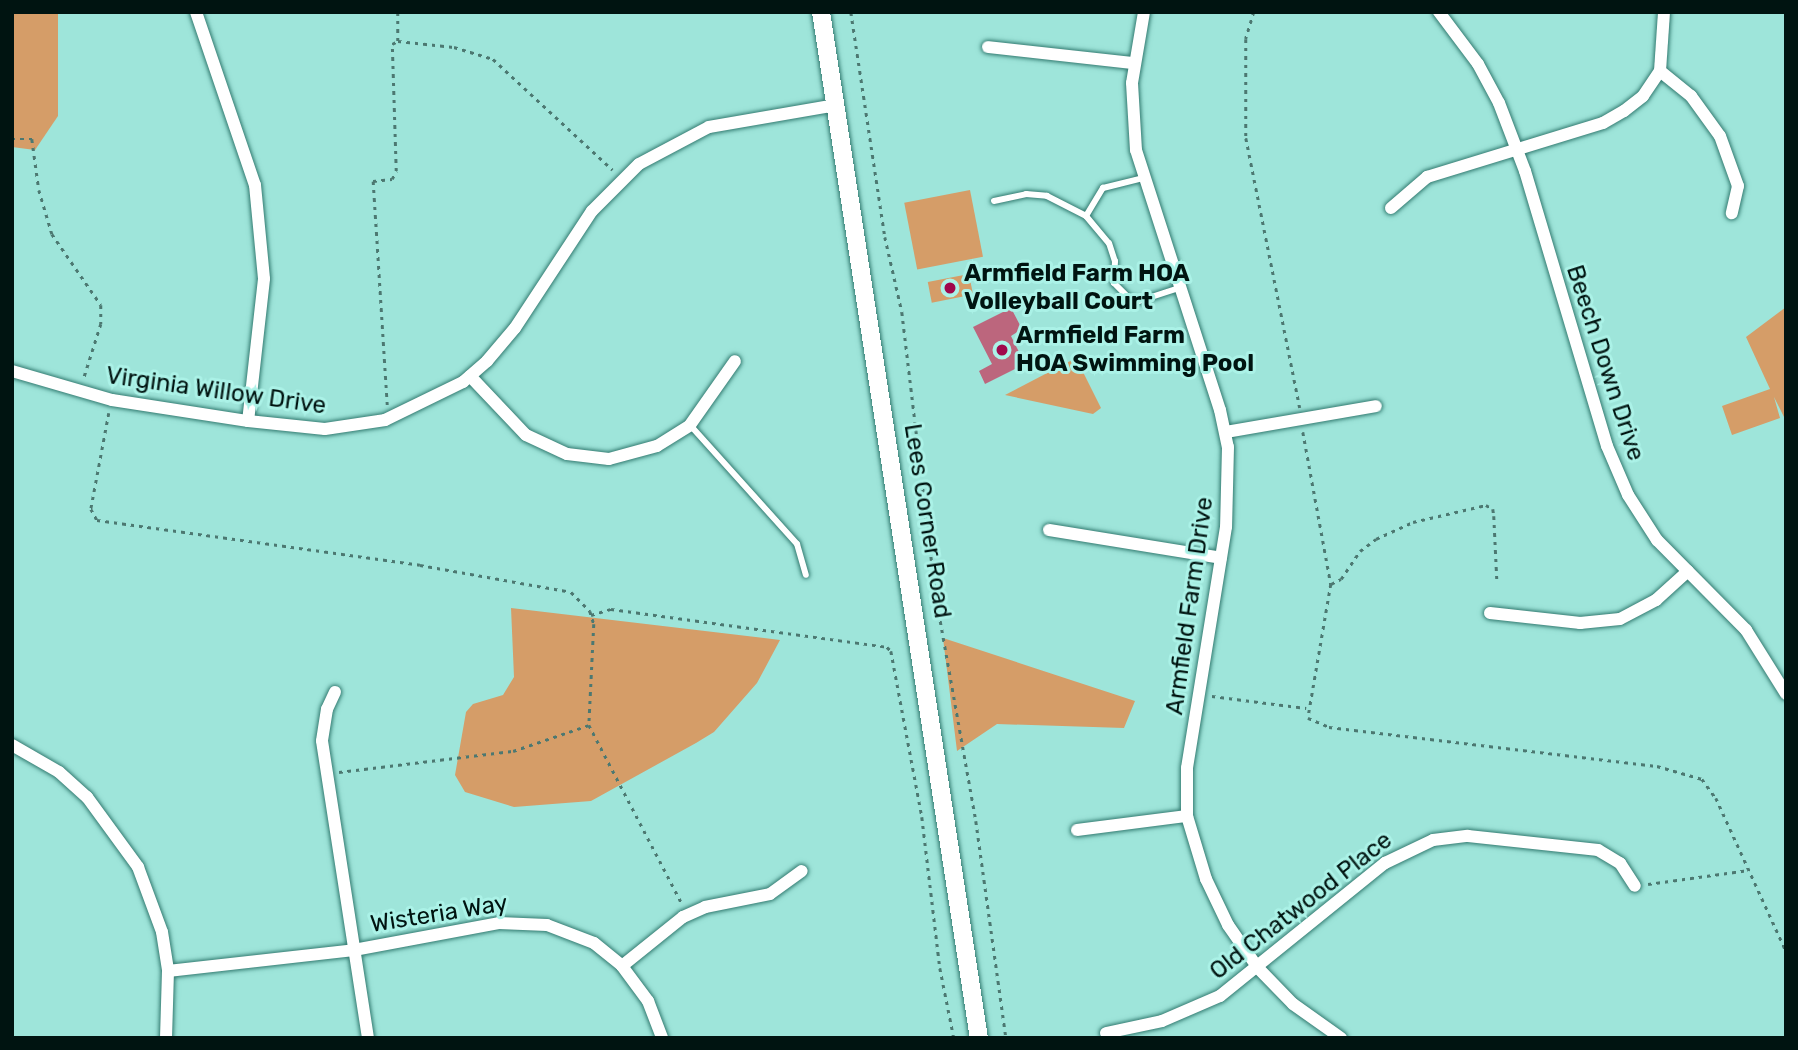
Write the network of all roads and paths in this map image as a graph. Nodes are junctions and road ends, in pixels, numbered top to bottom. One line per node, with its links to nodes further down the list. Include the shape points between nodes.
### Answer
1 (196, 12): 31 (street, via 240,133 256,195 262,314)
2 (398, 12): 9 (path)
3 (821, 12): 13 (street, Lees Corner Road)
4 (851, 12): 66 (path, via 885,237 902,312 936,596 976,821)
5 (1144, 12): 11 (street, Armfield Farm Drive)
6 (1254, 12): 30 (path, via 1246,39 1246,138)
7 (1439, 12): 15 (street, Beech Down Drive, via 1478,64)
8 (1664, 12): 12 (street)
9 (398, 41): 16 (path, via 454,47 492,59); 29 (path, via 393,44 396,172 392,179 373,181 383,391)
10 (988, 47): 11 (street)
11 (1133, 64): 17 (street, Armfield Farm Drive, via 1132,112)
12 (1660, 71): 15 (street, via 1643,96 1614,117); 20 (street, via 1691,96 1720,136 1738,186)
13 (836, 105): 16 (street, Virginia Willow Drive, via 709,127 661,149); 65 (street, Lees Corner Road)
14 (14, 139): 26 (path, via 32,139 39,190 52,234 101,305 101,324)
15 (1516, 149): 19 (street, via 1427,177 1406,190); 36 (street, Beech Down Drive, via 1613,463 1646,525)
16 (622, 178): 25 (street, Virginia Willow Drive, via 592,211 515,328)
17 (1143, 178): 21 (lane, via 1103,188); 22 (street, Armfield Farm Drive)
18 (994, 201): 21 (lane, via 1026,194 1047,197)
19 (1391, 208)
20 (1732, 214)
21 (1086, 216): 22 (lane, via 1113,252 1114,283 1119,292 1139,301)
22 (1178, 288): 33 (street, Armfield Farm Drive)
23 (735, 361): 32 (street)
24 (12, 371): 26 (street, Virginia Willow Drive)
25 (470, 376): 29 (street, Virginia Willow Drive); 32 (street, via 518,429 567,454 608,459 639,453)
26 (80, 392): 27 (street, Virginia Willow Drive)
27 (112, 400): 31 (street, Virginia Willow Drive); 41 (path, via 91,509 97,520 552,585 571,592)
28 (1376, 406): 30 (street)
29 (392, 418): 31 (street, Virginia Willow Drive, via 325,429)
30 (1301, 420): 33 (street); 39 (path)
31 (248, 421)
32 (690, 425): 37 (lane, via 797,544)
33 (1226, 432): 35 (street, Armfield Farm Drive, via 1228,499)
34 (1049, 530): 35 (street)
35 (1221, 558): 43 (street, Armfield Farm Drive)
36 (1688, 572): 40 (street, via 1656,600 1620,619 1580,623); 44 (street, Beech Down Drive, via 1746,630)
37 (806, 575)
38 (1497, 579): 39 (path, via 1494,516 1486,505 1413,522 1376,539 1360,551 1341,579)
39 (1331, 584): 45 (path)
40 (1490, 613)
41 (591, 615): 46 (path); 64 (path, via 611,609 891,651 922,817 940,968)
42 (335, 692): 48 (street, via 323,725)
43 (1199, 694): 45 (path); 49 (street, Armfield Farm Drive, via 1185,790)
44 (1786, 694)
45 (1306, 708): 51 (path, via 1308,718 1329,727 1690,774 1709,784)
46 (589, 726): 48 (path, via 513,751); 54 (path)
47 (12, 744): 59 (street, via 59,772 124,843 151,895)
48 (327, 774): 55 (street)
49 (1187, 816): 50 (street); 58 (street, Armfield Farm Drive, via 1215,901)
50 (1077, 830)
51 (1749, 870): 53 (path); 56 (path)
52 (802, 871): 54 (street, via 769,894)
53 (1635, 886): 58 (street, Old Chatwood Place, via 1620,863 1598,850 1468,836 1433,839 1385,863)
54 (687, 915): 57 (street)
55 (354, 950): 57 (street, Wisteria Way, via 523,922 579,935); 59 (street, Wisteria Way); 62 (street)
56 (1786, 951)
57 (622, 966): 63 (street, Wisteria Way, via 649,1001)
58 (1258, 968): 60 (street, Old Chatwood Place, via 1186,1013); 67 (street, Armfield Farm Drive, via 1293,1004)
59 (168, 971): 61 (street)
60 (1106, 1033)
61 (166, 1038)
62 (368, 1038)
63 (662, 1038)
64 (954, 1038)
65 (979, 1038)
66 (1006, 1038)
67 (1341, 1038)

